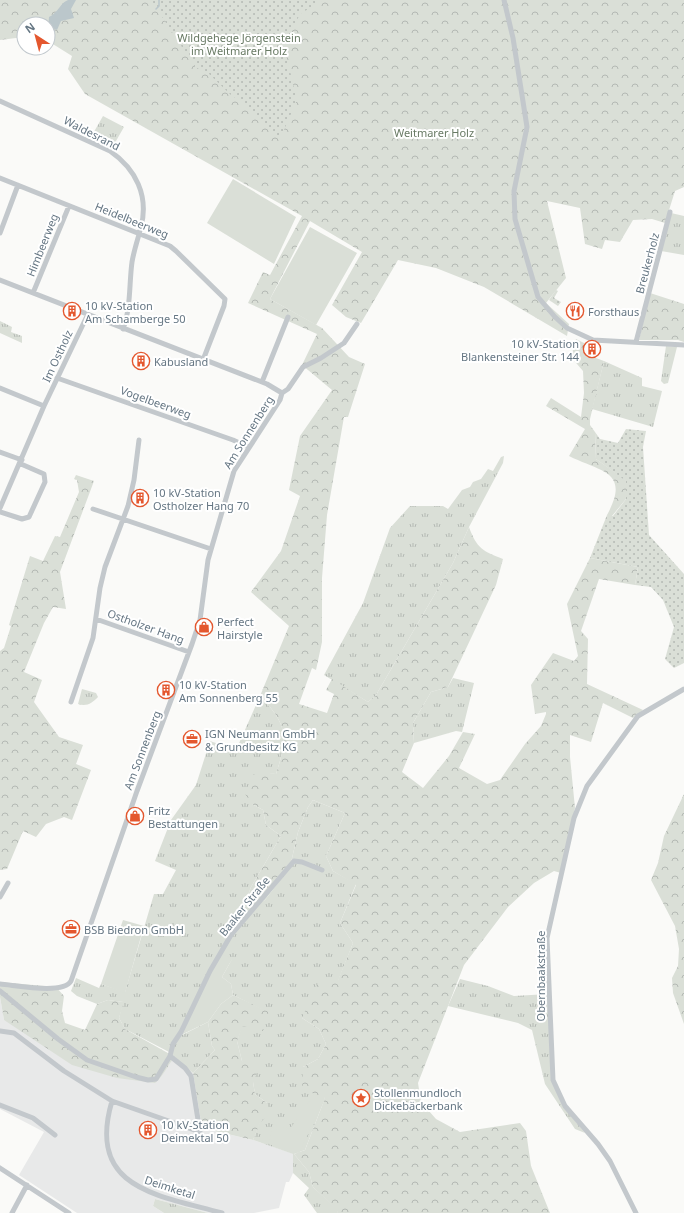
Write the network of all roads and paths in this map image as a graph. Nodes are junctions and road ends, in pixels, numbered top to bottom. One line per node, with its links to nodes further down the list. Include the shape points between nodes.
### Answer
1 (504, 0): 15 (street, via 513,38 527,128 514,191 515,220 535,291 543,305 579,335 593,340)
2 (0, 101): 8 (street, Waldesrand, via 98,145 122,160 136,177 142,193 144,212)
3 (0, 178): 4 (street, Heidelbeerweg)
4 (18, 186): 5 (street, Heidelbeerweg); 7 (street)
5 (69, 206): 8 (street, Heidelbeerweg); 10 (street, Himbeerweg)
6 (670, 212): 15 (street, Breukerholz)
7 (0, 233)
8 (139, 235): 14 (street, Waldesrand, via 132,261 128,310); 17 (street, Heidelbeerweg, via 173,249 224,297 224,306)
9 (0, 280): 10 (street, Am Sonnenberg)
10 (33, 293): 11 (street, Am Sonnenberg)
11 (88, 314): 14 (street, Am Sonnenberg); 18 (street, Im Ostholz)
12 (288, 317): 19 (street)
13 (357, 324): 21 (street, Am Sonnenberg, via 344,343 303,368 288,389)
14 (123, 329): 17 (street, Am Sonnenberg)
15 (636, 342): 16 (street)
16 (684, 345)
17 (203, 360): 19 (street, Am Sonnenberg)
18 (58, 378): 22 (street, Im Ostholz); 24 (street, Vogelbeerweg)
19 (262, 382): 21 (street, Am Sonnenberg)
20 (0, 388): 22 (street)
21 (282, 393): 24 (street, Am Sonnenberg, via 280,400)
22 (44, 406): 26 (street, Im Ostholz)
23 (139, 440): 30 (street, Ostholzer Hang, via 134,480)
24 (248, 447): 31 (street, Am Sonnenberg, via 234,471)
25 (0, 452): 26 (street)
26 (22, 462): 27 (street, Im Ostholz); 29 (street, via 45,477 34,508 29,517 24,519)
27 (0, 508)
28 (93, 509): 30 (street)
29 (0, 512)
30 (124, 520): 31 (street); 32 (street, Ostholzer Hang, via 102,577)
31 (210, 549): 33 (street, Am Sonnenberg, via 200,620)
32 (96, 619): 33 (street, Ostholzer Hang); 35 (street, Ostholzer Hang, via 93,638)
33 (190, 652): 39 (street, Am Sonnenberg, via 137,791 71,981 68,986 58,989)
34 (684, 689): 51 (street, Obernbaakstraße, via 641,714 634,721 587,786 574,818 547,938 553,1080 565,1106 610,1161)
35 (71, 702)
36 (322, 870): 42 (street, Baaker Straße, via 294,861 231,935 173,1044)
37 (8, 883): 38 (street)
38 (0, 897)
39 (0, 984)
40 (0, 992): 42 (street, Baaker Straße, via 77,1054 104,1067 142,1078 156,1079)
41 (0, 1031): 43 (street, via 14,1033 64,1071)
42 (170, 1056): 43 (street, via 186,1068 190,1076 200,1132)
43 (112, 1101): 50 (street, Deimketal, via 107,1143 113,1163 123,1175 144,1190)
44 (0, 1105): 45 (street, via 33,1118)
45 (55, 1135)
46 (0, 1168): 47 (street)
47 (27, 1185): 48 (street); 49 (street)
48 (12, 1213)
49 (68, 1213)
50 (222, 1213)
51 (636, 1213)

